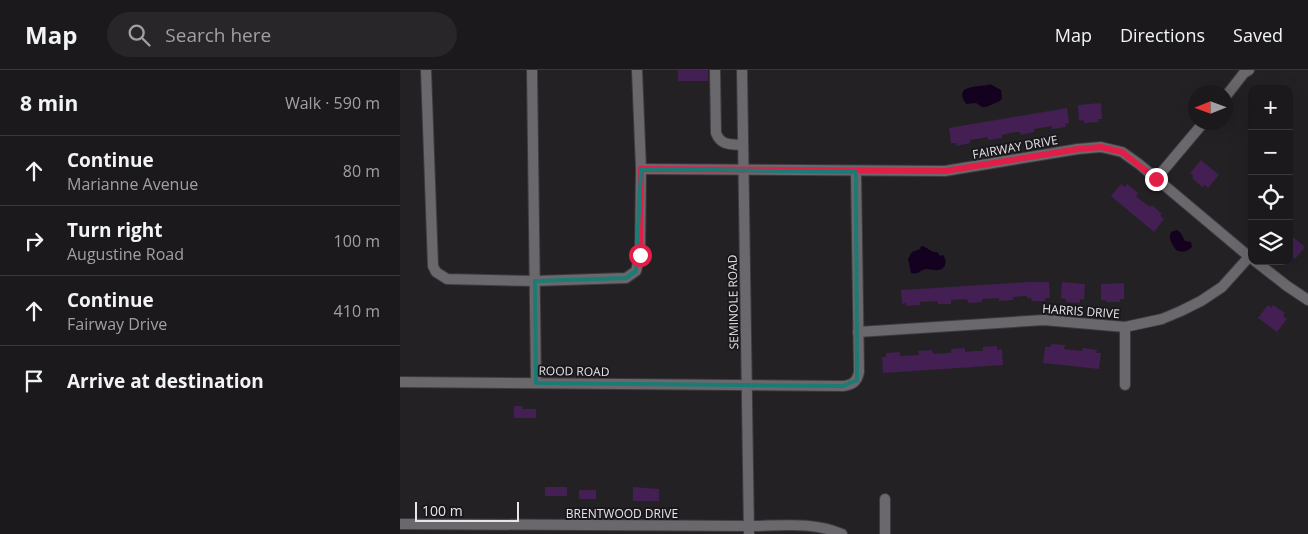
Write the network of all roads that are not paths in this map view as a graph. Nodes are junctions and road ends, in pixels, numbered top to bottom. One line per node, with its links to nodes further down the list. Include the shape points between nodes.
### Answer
1 (426, 70): 17 (street, via 431,258 436,272 453,280)
2 (532, 70): 17 (street)
3 (637, 70): 10 (street)
4 (716, 70): 9 (street, via 716,133 724,143)
5 (742, 70): 9 (street, SEMINOLE ROAD)
6 (1248, 70): 7 (street)
7 (1233, 87)
8 (1197, 130): 13 (street)
9 (743, 145): 11 (street, SEMINOLE ROAD)
10 (641, 169): 11 (street, FAIRWAY DRIVE); 17 (street, via 640,255 636,271 626,278)
11 (744, 170): 12 (street, FAIRWAY DRIVE); 23 (street, SEMINOLE ROAD)
12 (856, 172): 13 (street, FAIRWAY DRIVE, via 945,171 1101,147 1122,152); 20 (street)
13 (1156, 179): 14 (street, FAIRWAY DRIVE)
14 (1248, 256)
15 (1248, 263): 19 (street, HARRIS DRIVE, via 1201,301 1162,319)
16 (1260, 265): 18 (street, FAIRWAY DRIVE)
17 (535, 281): 22 (street)
18 (1308, 300)
19 (1125, 327): 20 (street, HARRIS DRIVE, via 1044,320); 24 (street)
20 (858, 332): 23 (street, ROOD ROAD, via 859,372 854,383 843,386)
21 (400, 382): 22 (street, ROOD ROAD)
22 (536, 383): 23 (street, ROOD ROAD)
23 (747, 385): 27 (street, SEMINOLE ROAD)
24 (1126, 385)
25 (885, 499): 30 (street)
26 (400, 524): 27 (street, BRENTWOOD DRIVE)
27 (749, 530): 28 (street, BRENTWOOD DRIVE)
28 (798, 530): 29 (street, BRENTWOOD DRIVE, via 833,530)
29 (842, 534)
30 (885, 534)

